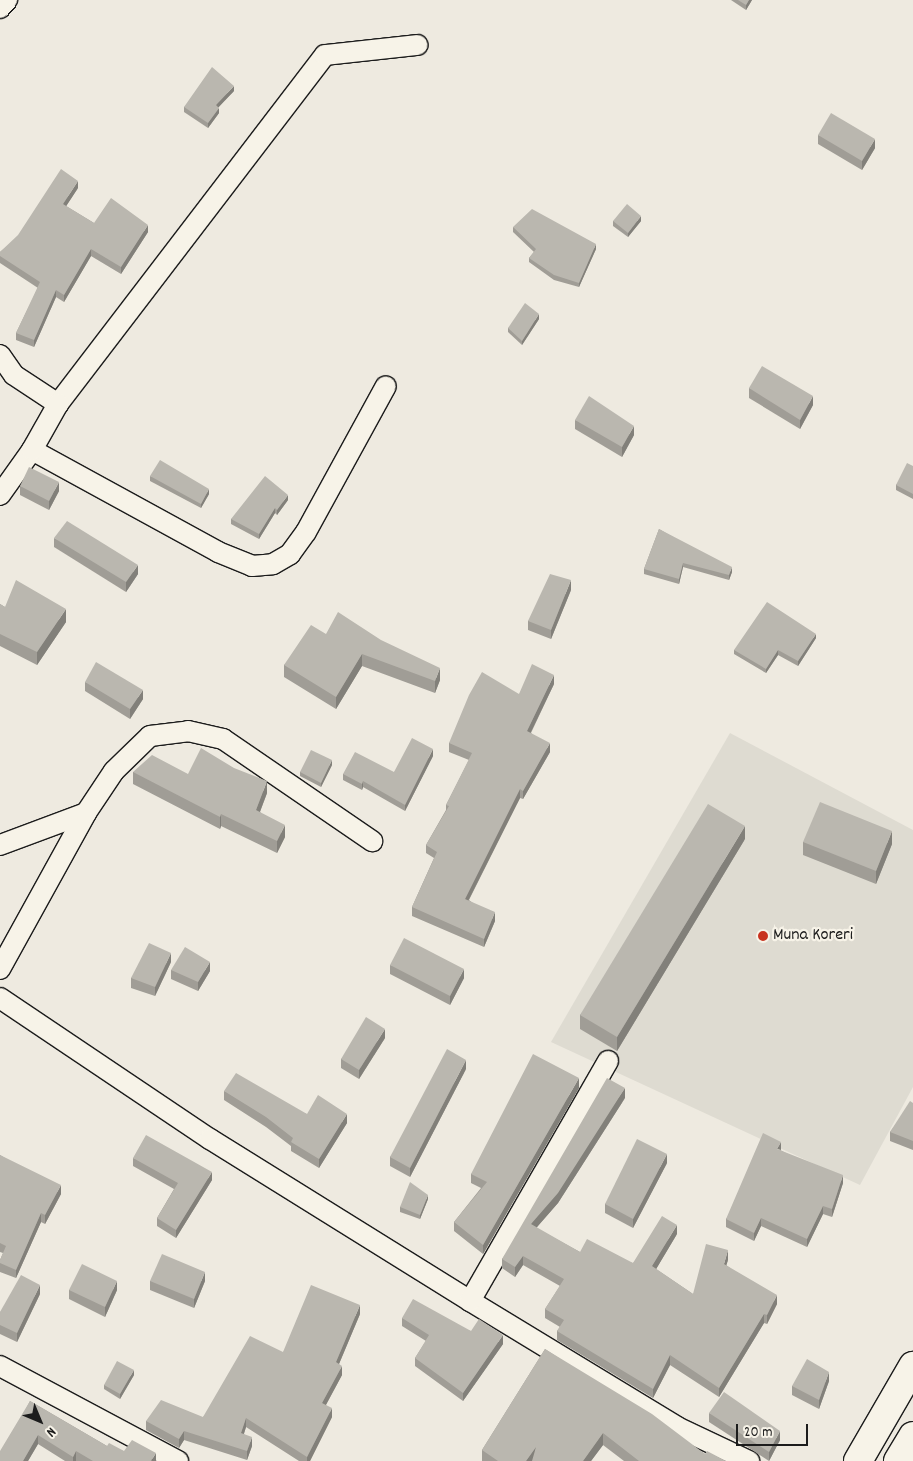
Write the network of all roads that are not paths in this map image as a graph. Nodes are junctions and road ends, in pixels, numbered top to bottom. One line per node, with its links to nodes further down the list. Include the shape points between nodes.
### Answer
1 (7, 0): 2 (street)
2 (0, 8)
3 (417, 45): 7 (street, via 325,55)
4 (0, 355): 5 (street)
5 (7, 376): 7 (street)
6 (386, 386): 8 (street, via 306,532 290,554 273,564 252,566 218,552)
7 (58, 404): 8 (street)
8 (32, 450): 9 (street)
9 (0, 495)
10 (86, 814): 11 (street, via 114,771 150,736 188,731 223,739); 12 (street); 13 (street)
11 (372, 840)
12 (0, 845)
13 (0, 969)
14 (0, 998): 16 (street, via 210,1139)
15 (608, 1061): 16 (street)
16 (470, 1301): 21 (street, via 677,1427)
17 (0, 1366): 20 (street)
18 (913, 1366): 22 (highway)
19 (913, 1436): 23 (highway)
20 (178, 1461)
21 (749, 1461)
22 (858, 1461)
23 (898, 1461)

